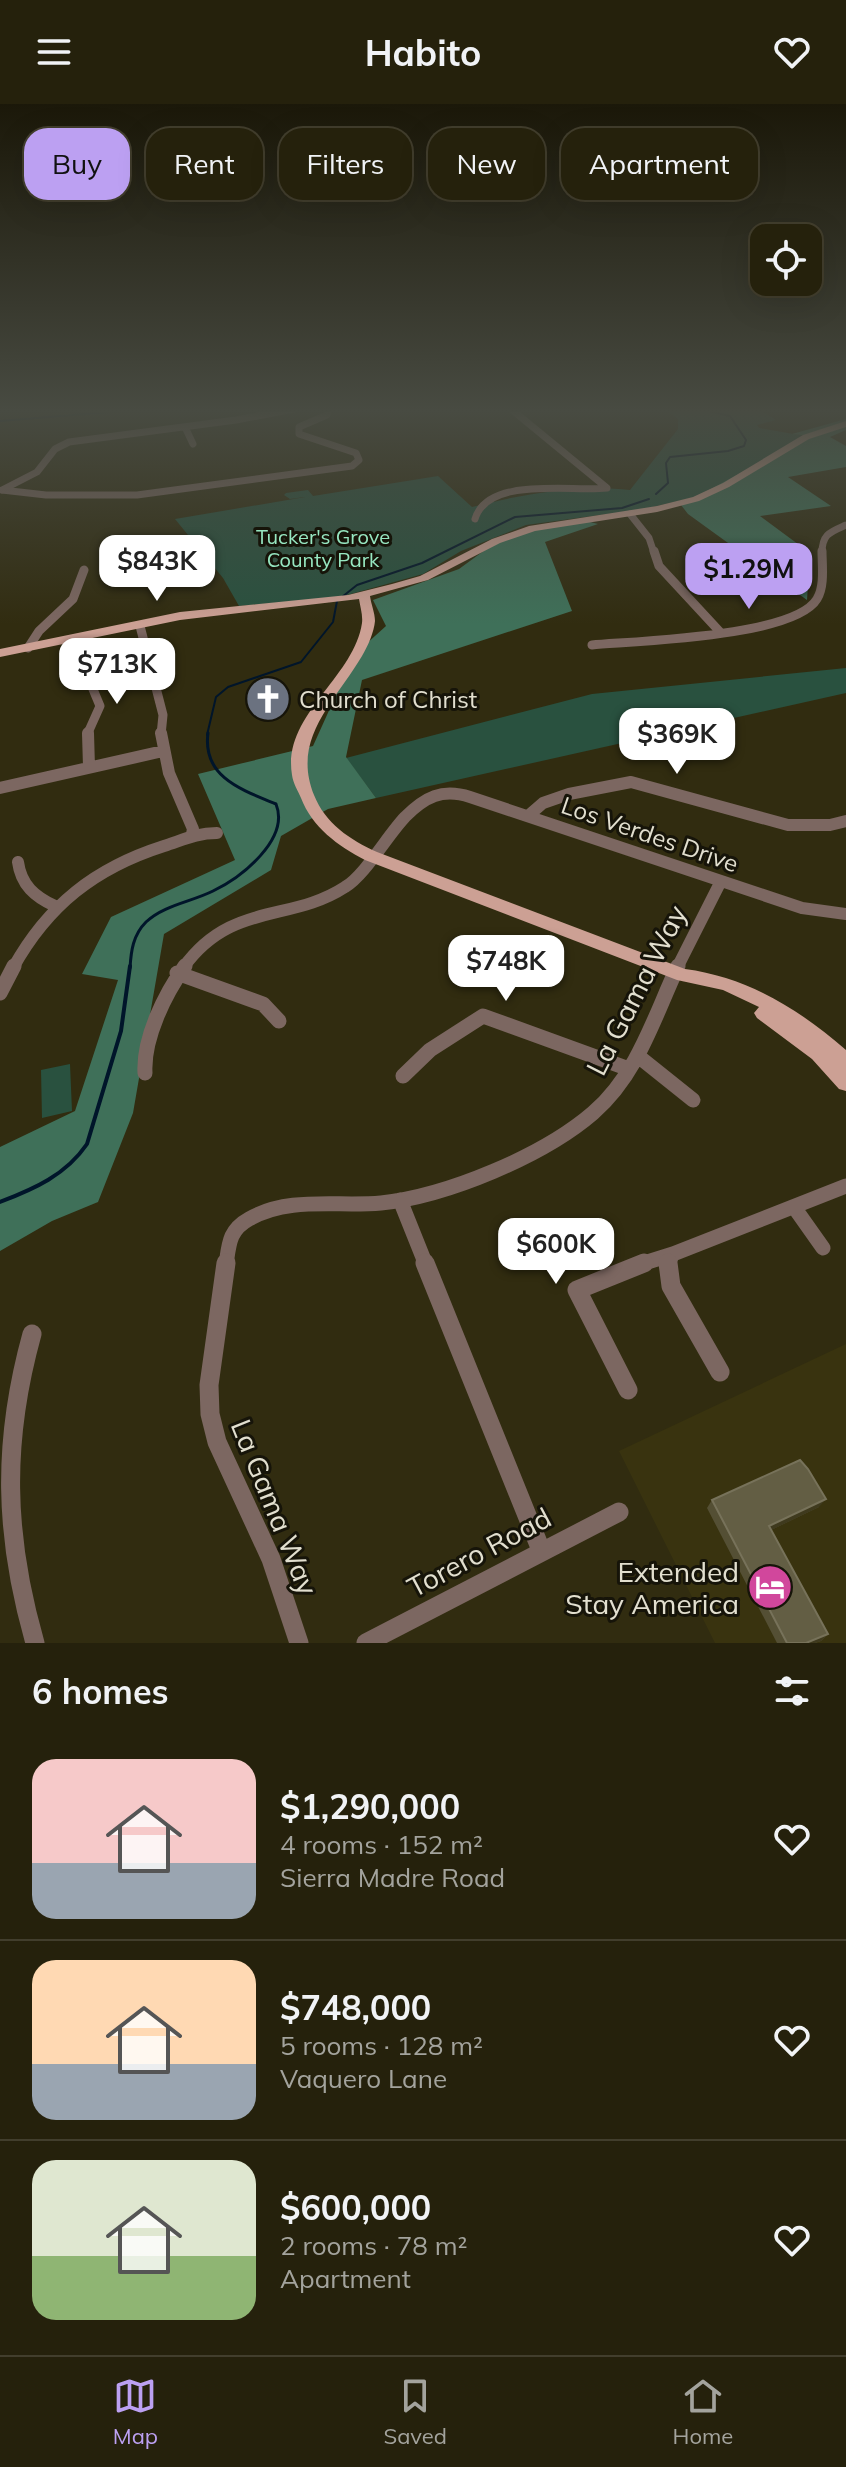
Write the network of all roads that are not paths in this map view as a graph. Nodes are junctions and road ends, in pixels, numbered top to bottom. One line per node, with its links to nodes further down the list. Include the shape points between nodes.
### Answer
1 (20, 481): 5 (street)
2 (242, 481): 5 (street, via 137,495)
3 (598, 481): 7 (street, via 607,488 505,492 480,503)
4 (731, 481): 6 (main road, via 680,504)
5 (1, 491)
6 (630, 514): 10 (main road, via 524,530 424,578); 12 (street, via 649,538 659,566)
7 (475, 519)
8 (846, 525): 12 (street, via 822,540 818,598 812,607 787,620)
9 (84, 570): 14 (street, via 73,599)
10 (356, 597): 11 (main road, via 203,613); 24 (main road, via 370,611 367,635 308,728 297,763 307,799 322,821)
11 (140, 626): 14 (main road); 17 (street, via 163,715)
12 (721, 633): 13 (street)
13 (592, 645)
14 (28, 648): 15 (main road)
15 (0, 653)
16 (75, 672): 18 (street, via 90,682 100,706 87,735)
17 (163, 751): 18 (street); 23 (street)
18 (89, 767): 19 (street)
19 (0, 788)
20 (528, 816): 21 (street, via 543,803 569,794 631,782 788,825); 24 (street, Los Verdes Drive, via 442,792 421,802); 26 (street, Los Verdes Drive)
21 (846, 821)
22 (217, 833): 23 (street)
23 (192, 834): 27 (street, via 103,871)
24 (371, 856): 29 (street, via 362,872 335,893 221,931); 30 (main road)
25 (18, 862): 27 (street, via 22,884)
26 (721, 881): 28 (street, Los Verdes Drive, via 802,908); 30 (street, La Gama Way)
27 (55, 906): 31 (street, via 26,941)
28 (846, 914)
29 (177, 973): 32 (street, via 263,1004); 35 (street, via 143,1061)
30 (679, 973): 33 (main road, via 756,998 805,1027); 34 (street, La Gama Way); 37 (main road, via 773,1019 819,1054)
31 (0, 993)
32 (279, 1021)
33 (846, 1061)
34 (633, 1062): 36 (street, via 483,1016 430,1050); 38 (street); 40 (street, La Gama Way, via 610,1098 560,1138)
35 (145, 1073)
36 (403, 1076)
37 (846, 1083)
38 (693, 1100)
39 (846, 1186): 41 (street)
40 (400, 1200): 48 (street); 51 (street, La Gama Way, via 304,1205 253,1215 239,1223 225,1251 210,1414 217,1442 271,1559)
41 (794, 1207): 42 (street); 43 (street)
42 (823, 1248)
43 (673, 1254): 45 (street, via 666,1273); 46 (street, via 577,1290)
44 (32, 1334): 49 (street, via 7,1409 2,1450)
45 (720, 1372)
46 (628, 1390)
47 (619, 1512): 48 (street, Torero Road)
48 (541, 1550): 52 (street, Torero Road)
49 (6, 1554): 50 (street)
50 (35, 1643)
51 (299, 1643)
52 (366, 1643)

